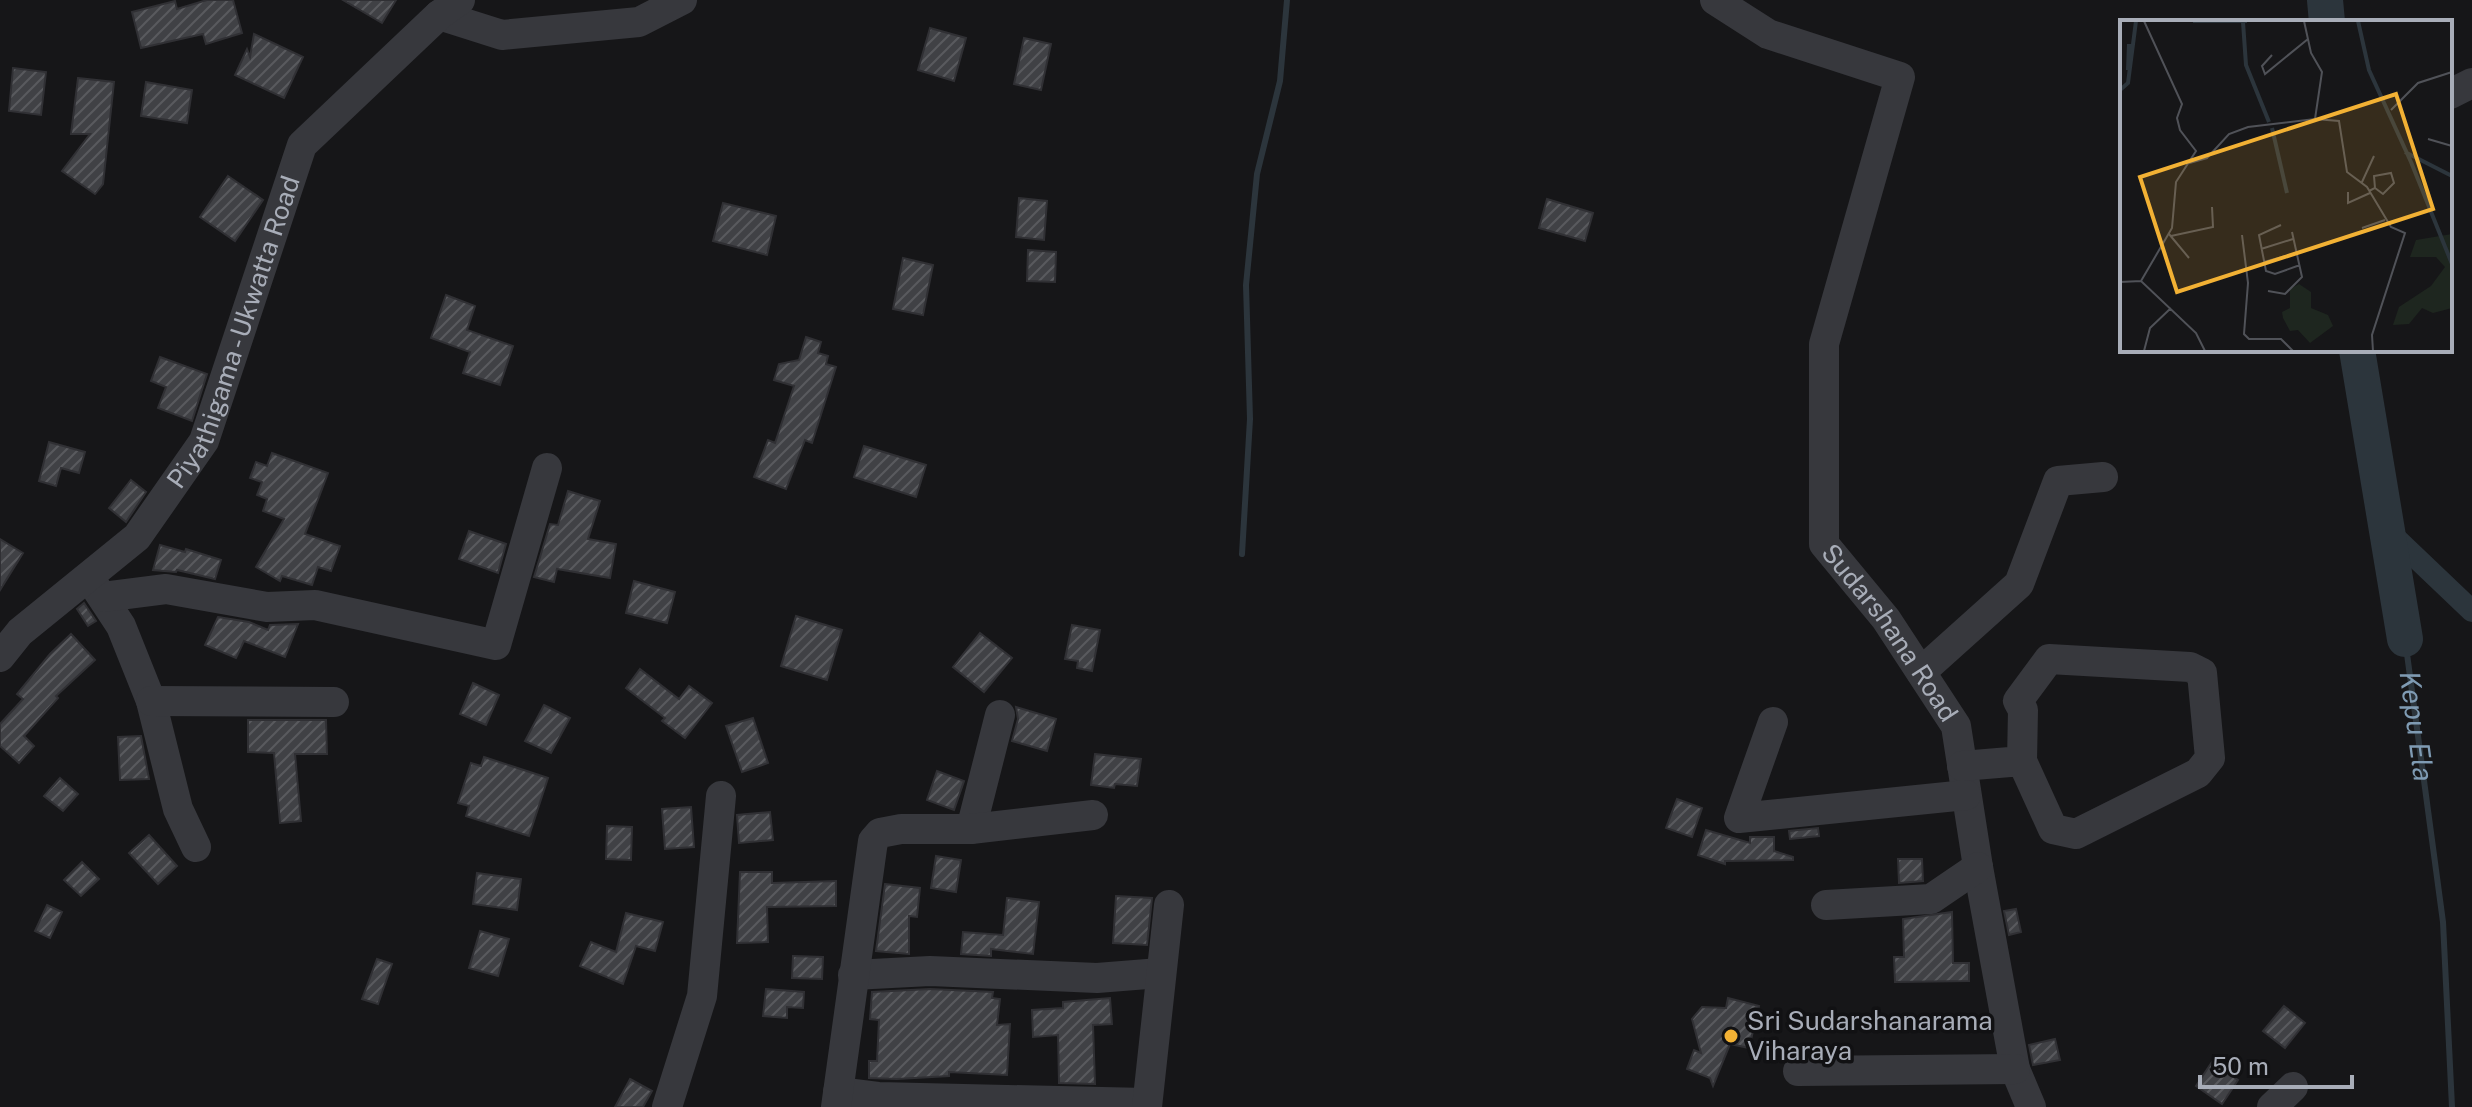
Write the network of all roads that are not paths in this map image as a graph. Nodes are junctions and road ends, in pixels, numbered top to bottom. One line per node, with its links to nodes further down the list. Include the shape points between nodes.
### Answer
1 (682, 0): 3 (street, via 639,22 502,35)
2 (1715, 0): 10 (street, Sudarshana Road, via 1768,34 1900,77 1824,344 1824,544 1886,619)
3 (450, 8): 8 (street, Piyathigama - Ukwatta Road, via 302,145 204,441)
4 (2472, 83): 5 (street)
5 (2452, 93)
6 (547, 468): 8 (street, via 496,645 315,605 267,607 166,589)
7 (2103, 477): 10 (street, via 2058,481 2019,584)
8 (96, 587): 9 (street, Piyathigama - Ukwatta Road, via 20,632); 11 (street, via 121,626)
9 (0, 657)
10 (1921, 672): 16 (street, Sudarshana Road, via 1956,726)
11 (151, 701): 12 (street); 20 (street, via 178,809)
12 (334, 702)
13 (1000, 715): 19 (street)
14 (1773, 722): 16 (street, via 1739,818)
15 (2022, 761): 15 (street, via 2023,710 2018,701 2049,659 2190,667 2202,673 2210,758 2198,773 2076,834 2053,829); 16 (street)
16 (1964, 780): 21 (street, Sudarshana Road)
17 (721, 796): 30 (street, via 702,996)
18 (1093, 815): 19 (street)
19 (971, 829): 25 (street, via 901,829 880,833 873,841)
20 (196, 847)
21 (1978, 867): 23 (street, via 1931,899); 26 (street, Sudarshana Road)
22 (1169, 905): 24 (street)
23 (1826, 905)
24 (1160, 973): 25 (street, via 1097,978 930,971); 29 (street)
25 (853, 975): 28 (street)
26 (2015, 1069): 27 (street); 31 (street, Sudarshana Road)
27 (1798, 1071)
28 (837, 1100): 29 (street)
29 (1146, 1105)
30 (667, 1107)
31 (2031, 1107)

